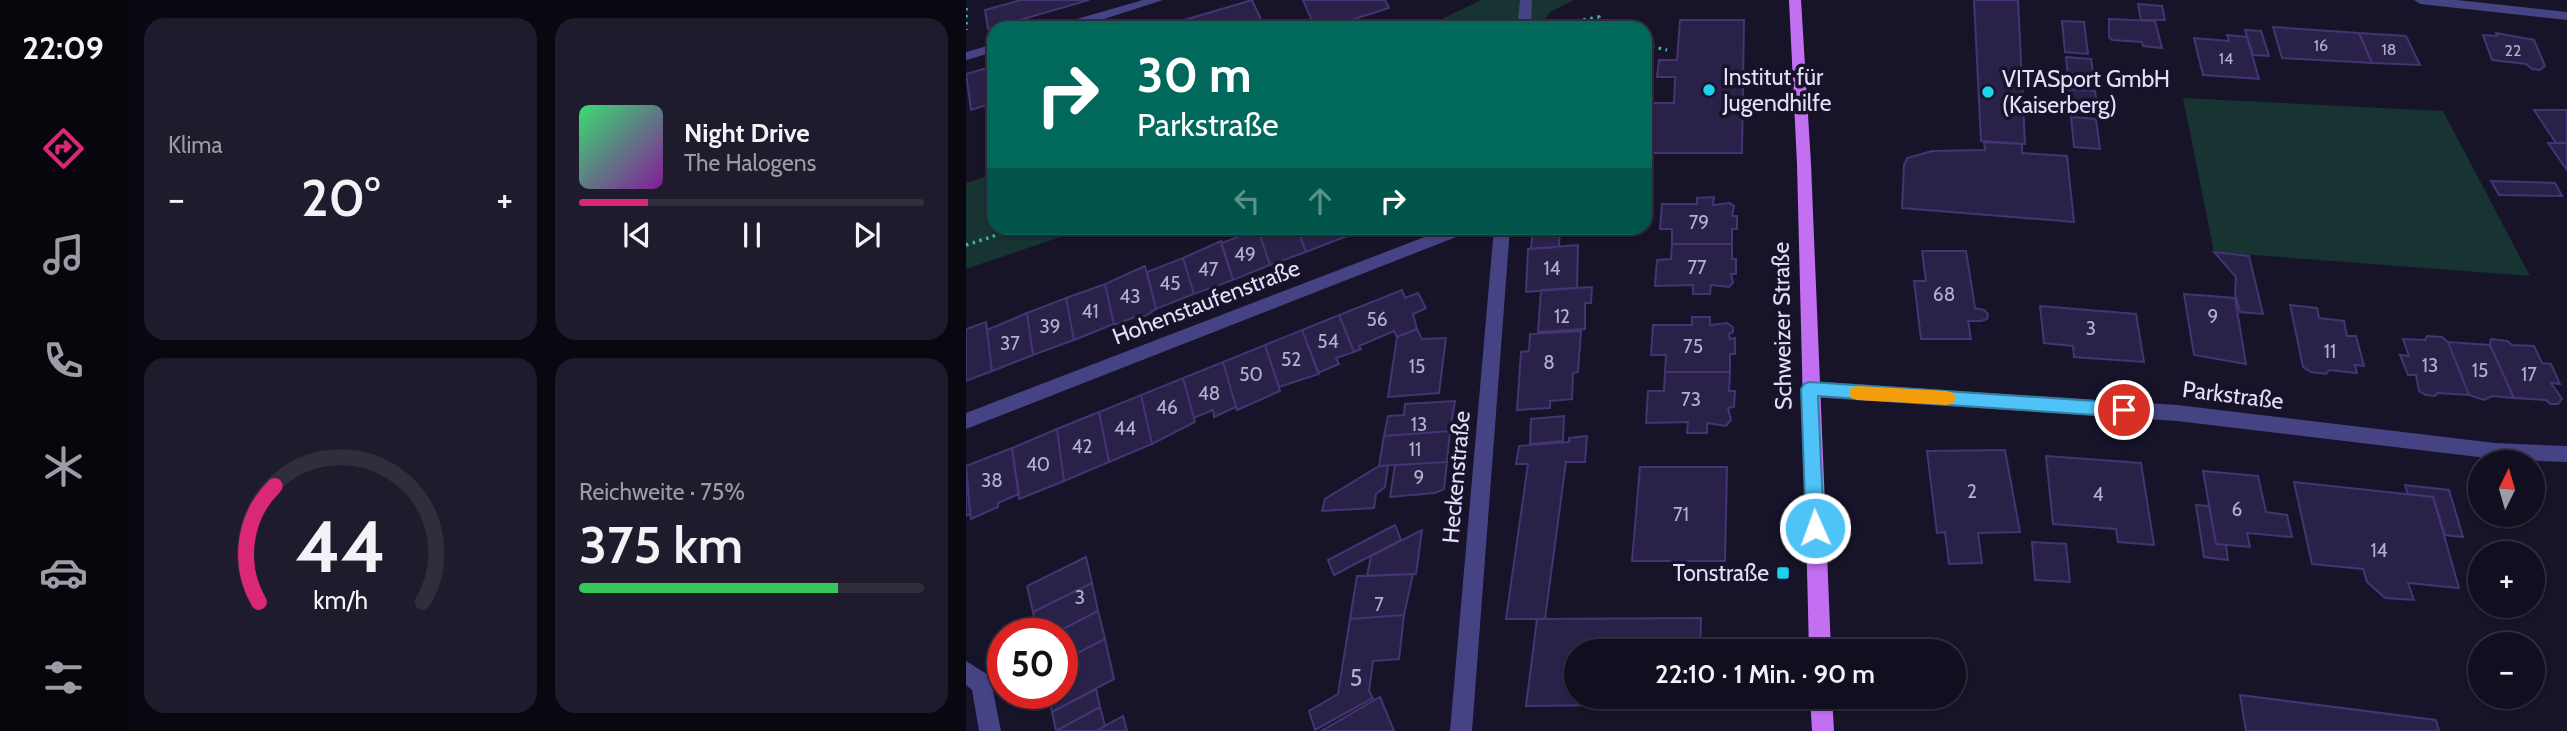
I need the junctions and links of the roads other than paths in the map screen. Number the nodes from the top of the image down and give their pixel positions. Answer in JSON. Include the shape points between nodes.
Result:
{"nodes":[{"id":1,"x":1157,"y":0,"type":"edge"},
{"id":2,"x":1526,"y":0,"type":"edge"},
{"id":3,"x":1795,"y":0,"type":"edge"},
{"id":4,"x":2420,"y":0,"type":"edge"},
{"id":5,"x":1141,"y":2,"type":"edge"},
{"id":6,"x":2567,"y":16,"type":"edge"},
{"id":7,"x":1083,"y":21,"type":"edge"},
{"id":8,"x":1524,"y":21,"type":"edge"},
{"id":9,"x":987,"y":50,"type":"edge"},
{"id":10,"x":966,"y":56,"type":"edge"},
{"id":11,"x":1445,"y":235,"type":"edge"},
{"id":12,"x":1501,"y":235,"type":"edge"},
{"id":13,"x":1809,"y":389,"type":"junction"},
{"id":14,"x":966,"y":421,"type":"edge"},
{"id":15,"x":2567,"y":454,"type":"edge"},
{"id":16,"x":1819,"y":639,"type":"edge"},
{"id":17,"x":966,"y":671,"type":"edge"},
{"id":18,"x":1822,"y":709,"type":"edge"},
{"id":19,"x":990,"y":731,"type":"edge"},
{"id":20,"x":1461,"y":731,"type":"edge"},
{"id":21,"x":1823,"y":731,"type":"edge"}],
"edges":[{"from":1,"to":5,"type":"street"},
{"from":2,"to":8,"type":"street"},
{"from":3,"to":13,"type":"main road","name":"Schweizer Straße"},
{"from":4,"to":6,"type":"street"},
{"from":5,"to":7,"type":"street"},
{"from":9,"to":10,"type":"street"},
{"from":11,"to":14,"type":"street","name":"Hohenstaufenstraße"},
{"from":12,"to":20,"type":"street","name":"Heckenstraße"},
{"from":13,"to":15,"type":"street","name":"Parkstraße","via":[[2177,413],[2495,451]]},
{"from":13,"to":16,"type":"main road","name":"Schweizer Straße"},
{"from":17,"to":19,"type":"street","via":[[982,684]]},
{"from":18,"to":21,"type":"main road"}]}
